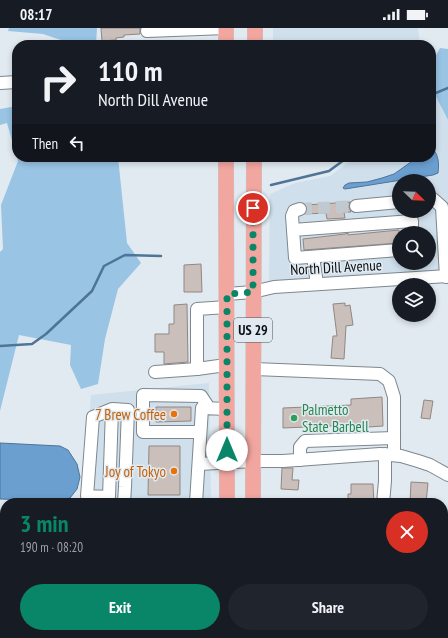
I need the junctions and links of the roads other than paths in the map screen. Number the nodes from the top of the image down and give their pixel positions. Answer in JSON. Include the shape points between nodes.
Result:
{"nodes":[{"id":1,"x":226,"y":28,"type":"edge"},
{"id":2,"x":255,"y":28,"type":"edge"},
{"id":3,"x":147,"y":31,"type":"dead end"},
{"id":4,"x":226,"y":40,"type":"edge"},
{"id":5,"x":255,"y":40,"type":"edge"},
{"id":6,"x":12,"y":82,"type":"edge"},
{"id":7,"x":0,"y":83,"type":"edge"},
{"id":8,"x":226,"y":162,"type":"edge"},
{"id":9,"x":254,"y":162,"type":"edge"},
{"id":10,"x":436,"y":202,"type":"edge"},
{"id":11,"x":392,"y":203,"type":"edge"},
{"id":12,"x":356,"y":206,"type":"tunnel mouth"},
{"id":13,"x":300,"y":209,"type":"dead end"},
{"id":14,"x":412,"y":226,"type":"edge"},
{"id":15,"x":293,"y":230,"type":"junction"},
{"id":16,"x":392,"y":251,"type":"edge"},
{"id":17,"x":313,"y":257,"type":"junction"},
{"id":18,"x":447,"y":276,"type":"edge"},
{"id":19,"x":317,"y":284,"type":"junction"},
{"id":20,"x":253,"y":292,"type":"junction"},
{"id":21,"x":227,"y":300,"type":"junction"},
{"id":22,"x":226,"y":365,"type":"junction"},
{"id":23,"x":197,"y":369,"type":"junction"},
{"id":24,"x":254,"y":369,"type":"junction"},
{"id":25,"x":155,"y":372,"type":"dead end"},
{"id":26,"x":209,"y":408,"type":"junction"},
{"id":27,"x":112,"y":409,"type":"junction"},
{"id":28,"x":227,"y":409,"type":"junction"},
{"id":29,"x":200,"y":432,"type":"junction"},
{"id":30,"x":394,"y":438,"type":"junction"},
{"id":31,"x":389,"y":455,"type":"junction"},
{"id":32,"x":300,"y":460,"type":"junction"},
{"id":33,"x":254,"y":461,"type":"junction"},
{"id":34,"x":227,"y":463,"type":"junction"},
{"id":35,"x":199,"y":464,"type":"junction"},
{"id":36,"x":448,"y":475,"type":"edge"},
{"id":37,"x":109,"y":480,"type":"junction"},
{"id":38,"x":126,"y":480,"type":"junction"},
{"id":39,"x":124,"y":498,"type":"edge"},
{"id":40,"x":196,"y":498,"type":"edge"},
{"id":41,"x":227,"y":498,"type":"edge"},
{"id":42,"x":253,"y":498,"type":"edge"},
{"id":43,"x":383,"y":498,"type":"edge"}],
"edges":[{"from":1,"to":3,"type":"street"},
{"from":1,"to":4,"type":"main road"},
{"from":2,"to":5,"type":"main road"},
{"from":6,"to":7,"type":"street"},
{"from":8,"to":21,"type":"main road","number":"US 29"},
{"from":9,"to":20,"type":"main road","number":"US 29"},
{"from":10,"to":18,"type":"street","via":[[442,207]]},
{"from":11,"to":12,"type":"street"},
{"from":13,"to":15,"type":"street","via":[[294,211],[292,216]]},
{"from":14,"to":15,"type":"street","via":[[412,221]]},
{"from":15,"to":17,"type":"street","via":[[295,258]]},
{"from":16,"to":17,"type":"street"},
{"from":17,"to":19,"type":"street"},
{"from":18,"to":19,"type":"street","name":"North Dill Avenue"},
{"from":19,"to":20,"type":"street","name":"North Dill Avenue","via":[[274,287]]},
{"from":20,"to":21,"type":"street","name":"North Dill Avenue"},
{"from":20,"to":24,"type":"main road","number":"US 29"},
{"from":21,"to":22,"type":"main road","number":"US 29"},
{"from":21,"to":23,"type":"street","name":"North Dill Avenue","via":[[197,308]]},
{"from":22,"to":23,"type":"street"},
{"from":22,"to":28,"type":"main road","number":"US 29"},
{"from":23,"to":25,"type":"street"},
{"from":24,"to":30,"type":"street","via":[[380,374],[389,380],[394,397]]},
{"from":24,"to":33,"type":"main road","number":"US 29"},
{"from":26,"to":28,"type":"street"},
{"from":26,"to":29,"type":"street","via":[[202,408]]},
{"from":26,"to":29,"type":"street","via":[[201,396],[143,395],[143,432]]},
{"from":27,"to":37,"type":"street"},
{"from":27,"to":37,"type":"street","via":[[93,417],[87,496],[109,497]]},
{"from":27,"to":38,"type":"street","via":[[128,410]]},
{"from":28,"to":34,"type":"main road","number":"US 29"},
{"from":29,"to":35,"type":"street"},
{"from":30,"to":31,"type":"street"},
{"from":30,"to":32,"type":"street","via":[[305,441],[300,447]]},
{"from":31,"to":32,"type":"street"},
{"from":31,"to":36,"type":"street","via":[[430,465]]},
{"from":31,"to":43,"type":"street"},
{"from":32,"to":33,"type":"street"},
{"from":33,"to":34,"type":"street"},
{"from":33,"to":42,"type":"main road","number":"US 29"},
{"from":34,"to":35,"type":"street"},
{"from":34,"to":41,"type":"main road","number":"US 29"},
{"from":35,"to":40,"type":"street"},
{"from":37,"to":38,"type":"street"},
{"from":38,"to":39,"type":"street"}]}
